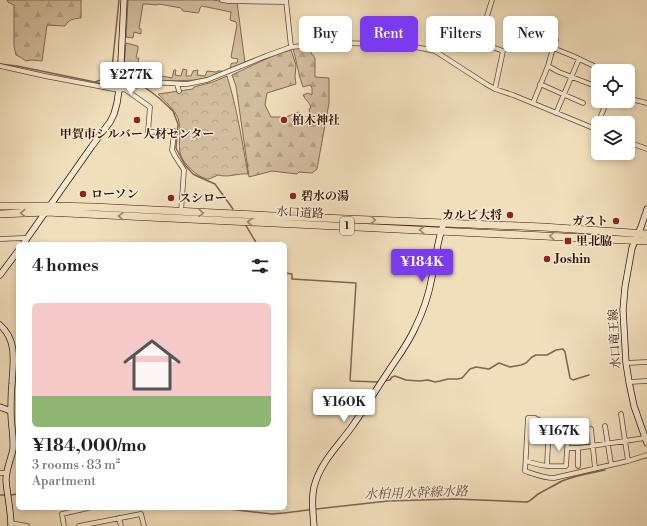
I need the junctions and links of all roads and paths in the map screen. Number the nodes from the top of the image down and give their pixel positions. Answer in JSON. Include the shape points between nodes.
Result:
{"nodes":[{"id":1,"x":124,"y":0,"type":"edge"},
{"id":2,"x":222,"y":0,"type":"edge"},
{"id":3,"x":492,"y":0,"type":"edge"},
{"id":4,"x":286,"y":1,"type":"edge"},
{"id":5,"x":291,"y":47,"type":"junction"},
{"id":6,"x":558,"y":50,"type":"edge"},
{"id":7,"x":552,"y":52,"type":"edge"},
{"id":8,"x":579,"y":59,"type":"junction"},
{"id":9,"x":591,"y":65,"type":"edge"},
{"id":10,"x":0,"y":66,"type":"edge"},
{"id":11,"x":548,"y":66,"type":"junction"},
{"id":12,"x":572,"y":76,"type":"junction"},
{"id":13,"x":177,"y":84,"type":"junction"},
{"id":14,"x":540,"y":84,"type":"junction"},
{"id":15,"x":590,"y":84,"type":"dead end"},
{"id":16,"x":495,"y":89,"type":"junction"},
{"id":17,"x":119,"y":90,"type":"junction"},
{"id":18,"x":126,"y":90,"type":"junction"},
{"id":19,"x":179,"y":91,"type":"dead end"},
{"id":20,"x":564,"y":95,"type":"junction"},
{"id":21,"x":635,"y":100,"type":"edge"},
{"id":22,"x":533,"y":103,"type":"junction"},
{"id":23,"x":583,"y":103,"type":"dead end"},
{"id":24,"x":647,"y":103,"type":"edge"},
{"id":25,"x":556,"y":113,"type":"junction"},
{"id":26,"x":591,"y":127,"type":"edge"},
{"id":27,"x":635,"y":145,"type":"edge"},
{"id":28,"x":647,"y":149,"type":"edge"},
{"id":29,"x":0,"y":206,"type":"edge"},
{"id":30,"x":50,"y":206,"type":"junction"},
{"id":31,"x":647,"y":209,"type":"edge"},
{"id":32,"x":46,"y":212,"type":"junction"},
{"id":33,"x":181,"y":212,"type":"junction"},
{"id":34,"x":0,"y":214,"type":"edge"},
{"id":35,"x":444,"y":223,"type":"junction"},
{"id":36,"x":441,"y":231,"type":"junction"},
{"id":37,"x":638,"y":233,"type":"junction"},
{"id":38,"x":647,"y":234,"type":"edge"},
{"id":39,"x":0,"y":238,"type":"edge"},
{"id":40,"x":635,"y":241,"type":"junction"},
{"id":41,"x":647,"y":241,"type":"edge"},
{"id":42,"x":25,"y":242,"type":"edge"},
{"id":43,"x":16,"y":254,"type":"edge"},
{"id":44,"x":0,"y":275,"type":"edge"},
{"id":45,"x":0,"y":325,"type":"edge"},
{"id":46,"x":647,"y":362,"type":"edge"},
{"id":47,"x":626,"y":363,"type":"junction"},
{"id":48,"x":647,"y":381,"type":"edge"},
{"id":49,"x":629,"y":382,"type":"junction"},
{"id":50,"x":0,"y":407,"type":"edge"},
{"id":51,"x":11,"y":412,"type":"junction"},
{"id":52,"x":621,"y":414,"type":"dead end"},
{"id":53,"x":605,"y":426,"type":"dead end"},
{"id":54,"x":591,"y":429,"type":"dead end"},
{"id":55,"x":549,"y":431,"type":"junction"},
{"id":56,"x":646,"y":440,"type":"edge"},
{"id":57,"x":625,"y":441,"type":"junction"},
{"id":58,"x":608,"y":444,"type":"junction"},
{"id":59,"x":593,"y":446,"type":"junction"},
{"id":60,"x":567,"y":448,"type":"junction"},
{"id":61,"x":578,"y":448,"type":"junction"},
{"id":62,"x":647,"y":455,"type":"edge"},
{"id":63,"x":526,"y":461,"type":"junction"},
{"id":64,"x":628,"y":461,"type":"junction"},
{"id":65,"x":611,"y":464,"type":"junction"},
{"id":66,"x":547,"y":466,"type":"junction"},
{"id":67,"x":578,"y":466,"type":"dead end"},
{"id":68,"x":595,"y":468,"type":"junction"},
{"id":69,"x":0,"y":473,"type":"edge"},
{"id":70,"x":7,"y":473,"type":"junction"},
{"id":71,"x":79,"y":510,"type":"edge"},
{"id":72,"x":119,"y":518,"type":"junction"},
{"id":73,"x":98,"y":524,"type":"edge"},
{"id":74,"x":10,"y":525,"type":"edge"},
{"id":75,"x":27,"y":526,"type":"edge"},
{"id":76,"x":64,"y":526,"type":"edge"},
{"id":77,"x":79,"y":526,"type":"edge"},
{"id":78,"x":121,"y":526,"type":"edge"},
{"id":79,"x":144,"y":526,"type":"edge"},
{"id":80,"x":314,"y":526,"type":"edge"}],
"edges":[{"from":1,"to":17,"type":"street"},
{"from":2,"to":4,"type":"street"},
{"from":3,"to":16,"type":"street","via":[[479,42],[503,51]]},
{"from":4,"to":5,"type":"street"},
{"from":5,"to":13,"type":"street","via":[[207,80]]},
{"from":5,"to":16,"type":"street","via":[[336,43],[411,46],[435,51]]},
{"from":6,"to":8,"type":"street"},
{"from":7,"to":11,"type":"street"},
{"from":8,"to":9,"type":"street"},
{"from":8,"to":12,"type":"street"},
{"from":10,"to":17,"type":"street"},
{"from":11,"to":12,"type":"street"},
{"from":11,"to":14,"type":"street"},
{"from":12,"to":15,"type":"street"},
{"from":12,"to":20,"type":"street"},
{"from":13,"to":18,"type":"street","via":[[149,82]]},
{"from":13,"to":19,"type":"street"},
{"from":14,"to":20,"type":"street"},
{"from":14,"to":22,"type":"street"},
{"from":16,"to":22,"type":"street"},
{"from":17,"to":18,"type":"street"},
{"from":17,"to":30,"type":"street","via":[[116,109],[110,122]]},
{"from":18,"to":33,"type":"street","via":[[150,107],[148,132],[174,131],[172,150],[184,170]]},
{"from":20,"to":23,"type":"street"},
{"from":20,"to":25,"type":"street"},
{"from":21,"to":24,"type":"street"},
{"from":22,"to":25,"type":"street"},
{"from":25,"to":26,"type":"street"},
{"from":27,"to":28,"type":"street"},
{"from":29,"to":30,"type":"highway","name":"水口道路","number":"1"},
{"from":30,"to":32,"type":"street"},
{"from":30,"to":33,"type":"highway","name":"水口道路","number":"1"},
{"from":31,"to":37,"type":"street","name":"水口竜王線"},
{"from":32,"to":34,"type":"highway","name":"水口道路","number":"1","one_way":true},
{"from":36,"to":32,"type":"highway","name":"水口道路","number":"1","one_way":true},
{"from":32,"to":42,"type":"street"},
{"from":33,"to":35,"type":"highway","name":"水口道路","number":"1","one_way":true},
{"from":35,"to":36,"type":"street"},
{"from":35,"to":37,"type":"highway","name":"水口道路","number":"1"},
{"from":40,"to":36,"type":"highway","name":"水口道路","number":"1","one_way":true},
{"from":36,"to":80,"type":"street","via":[[432,277],[416,327],[351,428],[319,472],[312,502]]},
{"from":37,"to":38,"type":"highway","name":"水口道路","number":"1"},
{"from":37,"to":40,"type":"street","name":"水口竜王線"},
{"from":39,"to":42,"type":"street","via":[[24,238]]},
{"from":40,"to":41,"type":"highway","name":"水口道路","number":"1"},
{"from":40,"to":47,"type":"street","name":"水口竜王線","via":[[623,310]]},
{"from":43,"to":44,"type":"street"},
{"from":45,"to":51,"type":"street","via":[[8,334],[14,353]]},
{"from":46,"to":47,"type":"street"},
{"from":47,"to":49,"type":"street","name":"水口竜王線"},
{"from":48,"to":49,"type":"street"},
{"from":49,"to":56,"type":"street","name":"水口竜王線"},
{"from":50,"to":51,"type":"street"},
{"from":51,"to":70,"type":"street","via":[[13,447]]},
{"from":52,"to":57,"type":"street"},
{"from":53,"to":58,"type":"street"},
{"from":54,"to":59,"type":"street"},
{"from":55,"to":60,"type":"street","via":[[568,436]]},
{"from":55,"to":63,"type":"street","via":[[549,422],[528,418]]},
{"from":55,"to":66,"type":"street"},
{"from":56,"to":57,"type":"street"},
{"from":57,"to":58,"type":"street"},
{"from":57,"to":64,"type":"street"},
{"from":58,"to":59,"type":"street"},
{"from":58,"to":65,"type":"street"},
{"from":59,"to":61,"type":"street"},
{"from":59,"to":68,"type":"street"},
{"from":60,"to":61,"type":"street"},
{"from":60,"to":66,"type":"street","via":[[566,466]]},
{"from":61,"to":67,"type":"street"},
{"from":62,"to":64,"type":"street"},
{"from":63,"to":66,"type":"street"},
{"from":63,"to":68,"type":"street","via":[[525,471],[551,478]]},
{"from":64,"to":65,"type":"street"},
{"from":65,"to":68,"type":"street"},
{"from":69,"to":70,"type":"street"},
{"from":70,"to":74,"type":"street"},
{"from":71,"to":76,"type":"street","via":[[62,514]]},
{"from":72,"to":73,"type":"street"},
{"from":72,"to":78,"type":"street"},
{"from":72,"to":79,"type":"street","via":[[141,514]]},
{"from":73,"to":77,"type":"street"},
{"from":74,"to":75,"type":"street"}]}
